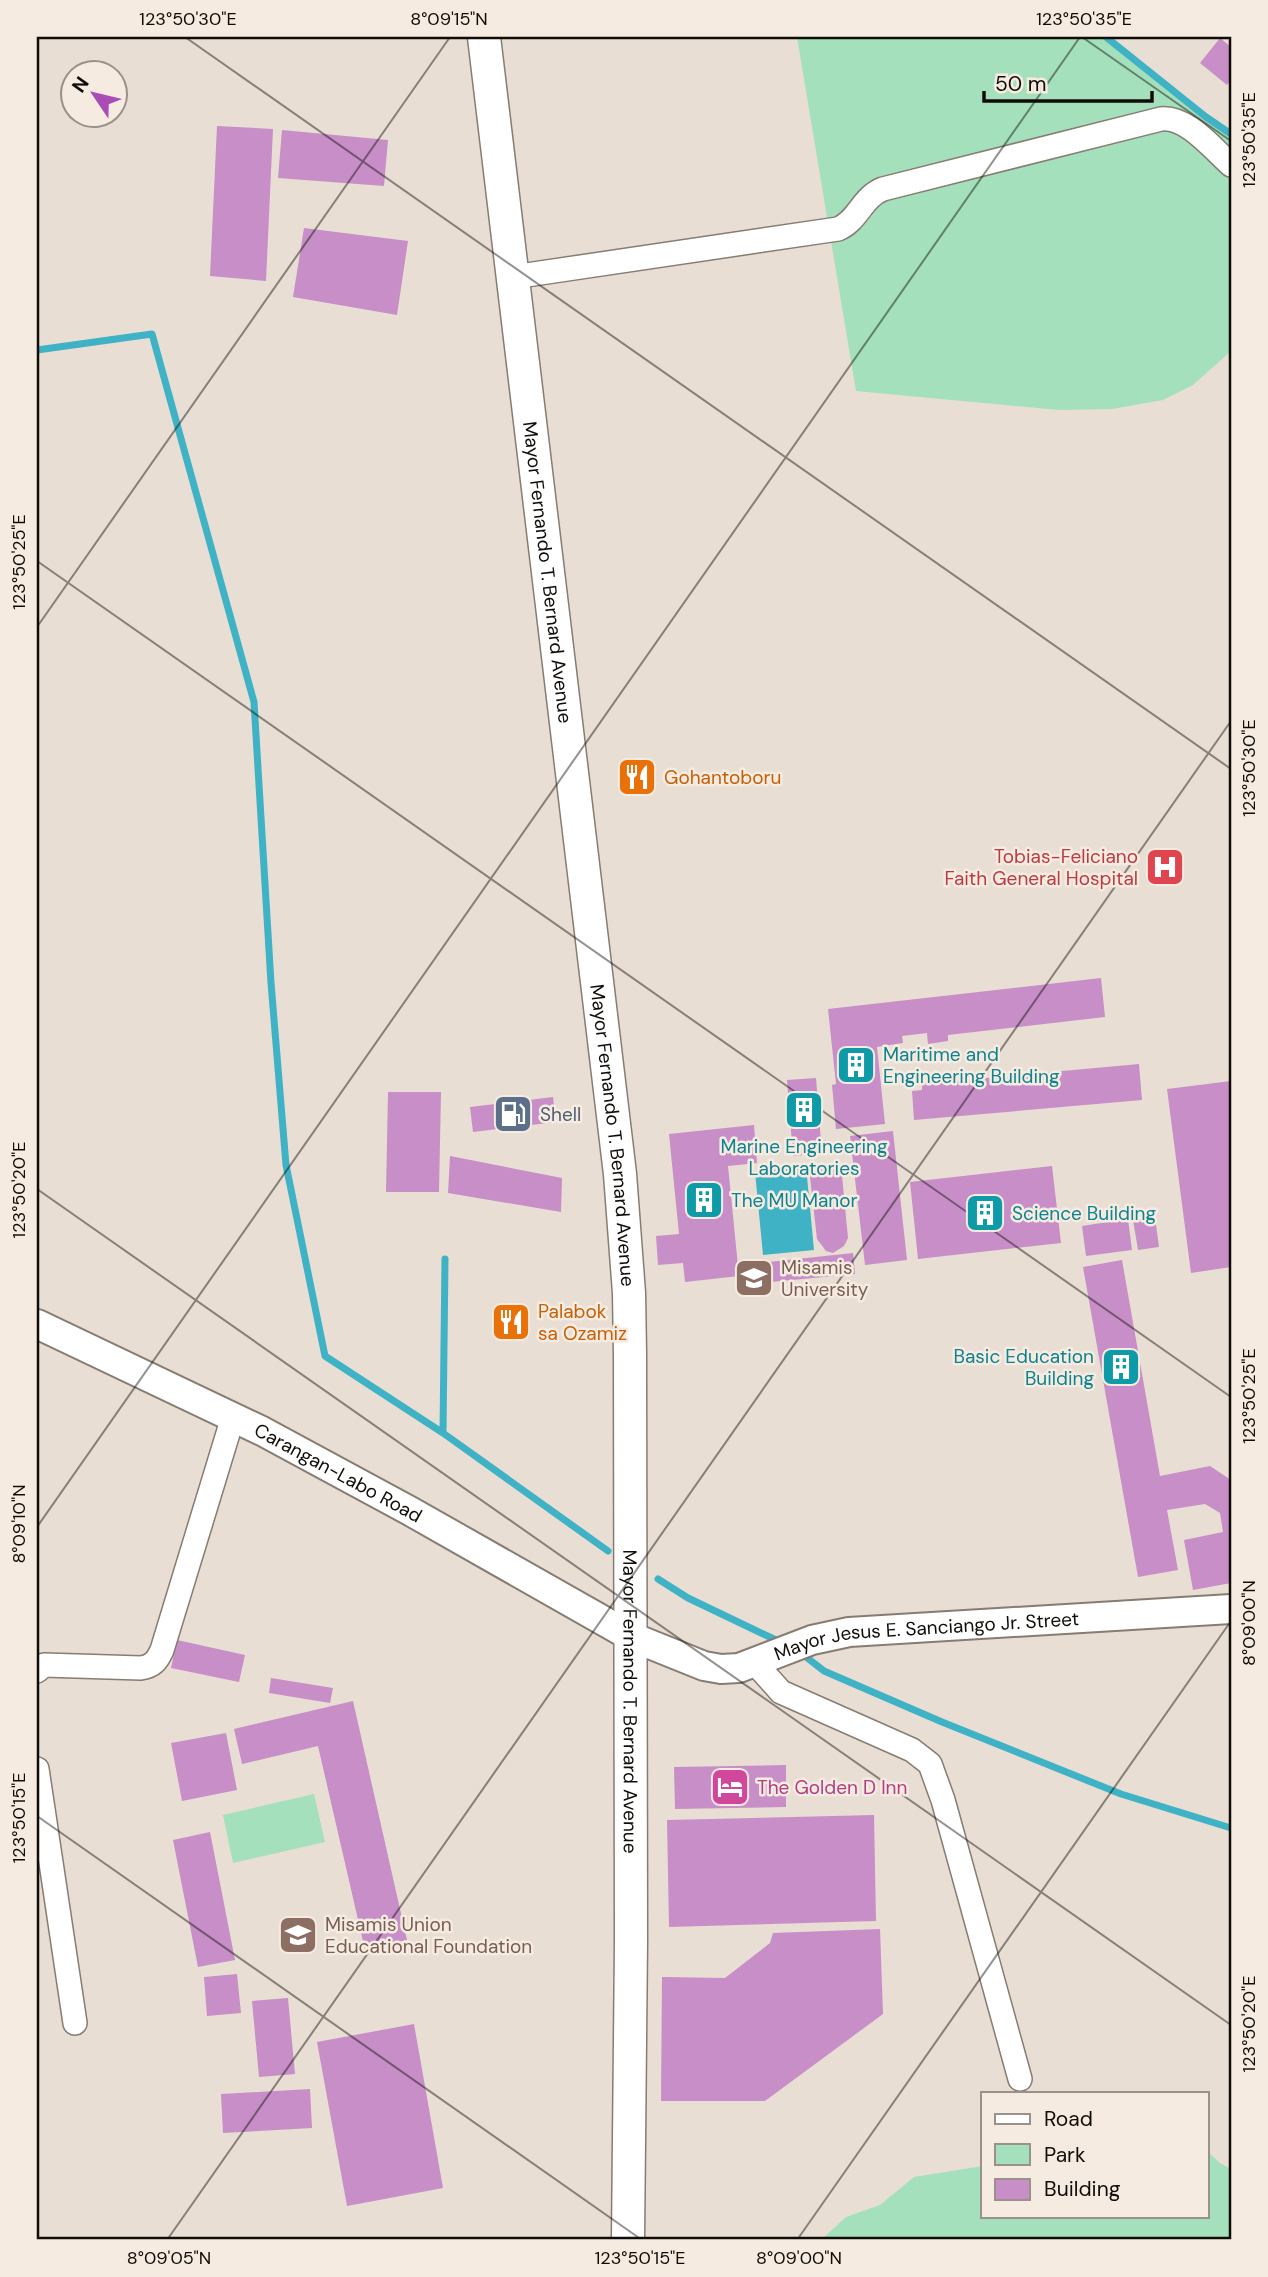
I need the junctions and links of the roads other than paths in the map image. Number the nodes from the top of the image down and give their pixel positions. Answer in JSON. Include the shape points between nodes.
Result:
{"nodes":[{"id":1,"x":484,"y":37,"type":"edge"},
{"id":2,"x":1231,"y":165,"type":"edge"},
{"id":3,"x":513,"y":277,"type":"junction"},
{"id":4,"x":37,"y":1324,"type":"edge"},
{"id":5,"x":233,"y":1417,"type":"junction"},
{"id":6,"x":1231,"y":1609,"type":"edge"},
{"id":7,"x":632,"y":1637,"type":"junction"},
{"id":8,"x":755,"y":1663,"type":"junction"},
{"id":9,"x":37,"y":1671,"type":"edge"},
{"id":10,"x":37,"y":1769,"type":"edge"},
{"id":11,"x":75,"y":2023,"type":"dead end"},
{"id":12,"x":1020,"y":2079,"type":"dead end"},
{"id":13,"x":628,"y":2240,"type":"edge"}],
"edges":[{"from":1,"to":3,"type":"main road","name":"Mayor Fernando T. Bernard Avenue"},
{"from":2,"to":3,"type":"street","via":[[1186,126],[1161,119],[883,189],[838,229]]},
{"from":3,"to":7,"type":"main road","name":"Mayor Fernando T. Bernard Avenue","via":[[620,1174],[629,1293]]},
{"from":4,"to":5,"type":"street","name":"Carangan-Labo Road"},
{"from":5,"to":7,"type":"street","name":"Carangan-Labo Road"},
{"from":5,"to":9,"type":"street","via":[[157,1661],[141,1668],[44,1665]]},
{"from":6,"to":8,"type":"street","name":"Mayor Jesus E. Sanciango Jr. Street","via":[[849,1632],[812,1640]]},
{"from":7,"to":8,"type":"street","name":"Mayor Jesus E. Sanciango Jr. Street","via":[[704,1666],[739,1668]]},
{"from":7,"to":13,"type":"main road","name":"Mayor Fernando T. Bernard Avenue"},
{"from":8,"to":12,"type":"street","via":[[781,1692],[912,1750],[930,1765]]},
{"from":10,"to":11,"type":"street"}]}
